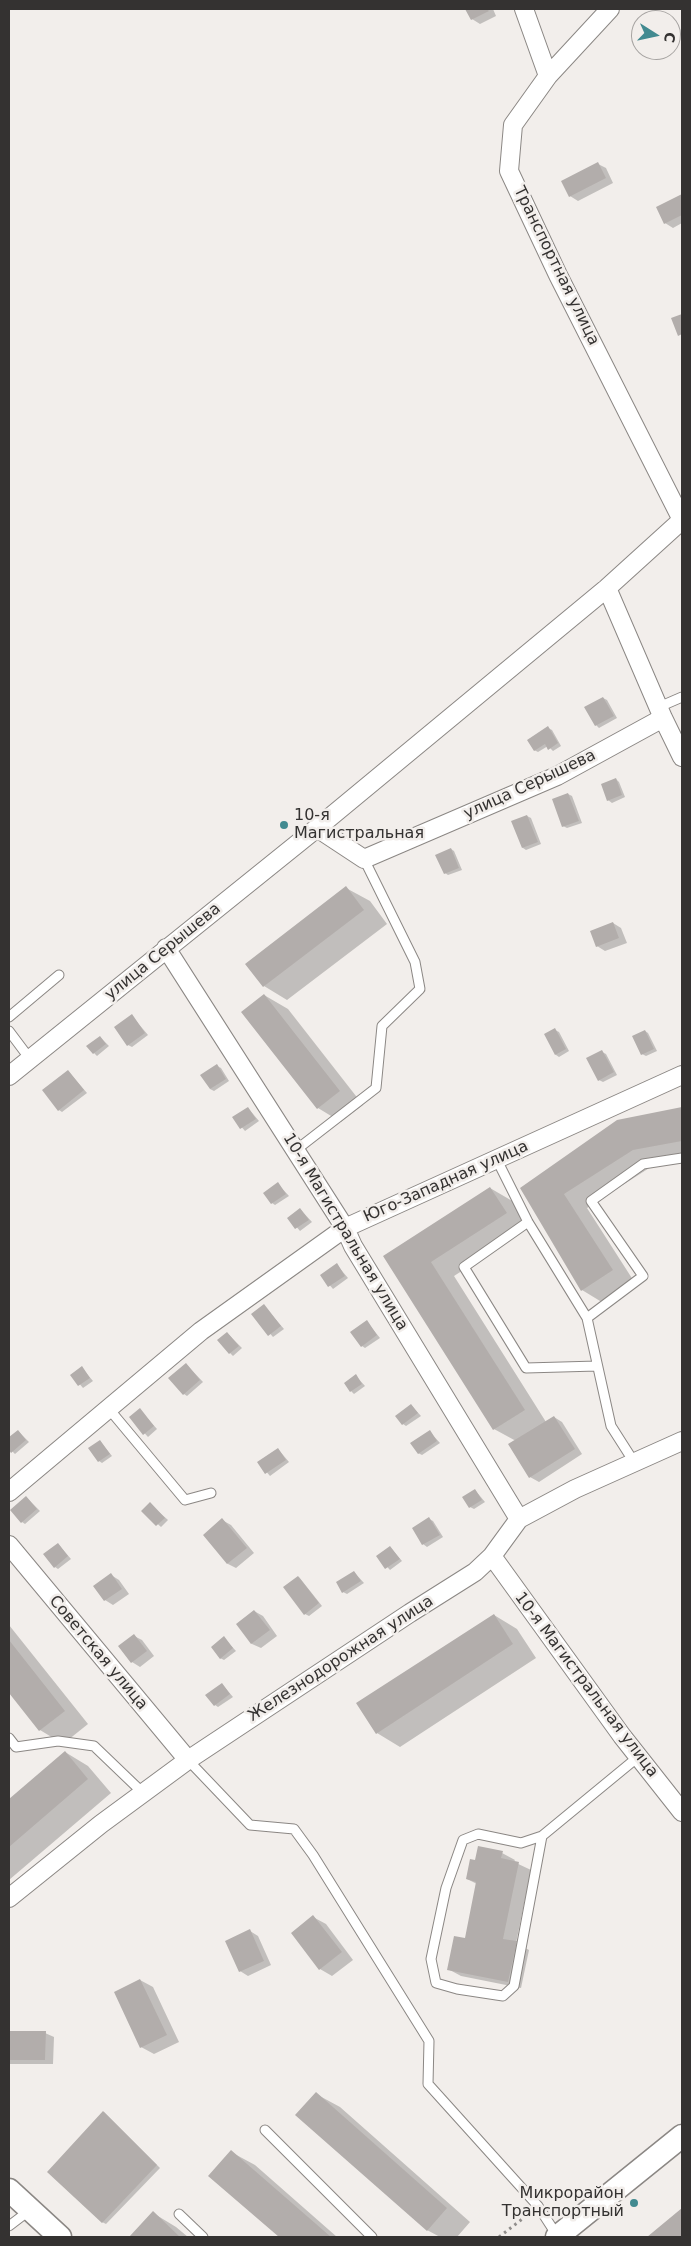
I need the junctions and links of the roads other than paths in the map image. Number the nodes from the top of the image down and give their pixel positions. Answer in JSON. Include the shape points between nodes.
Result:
{"nodes":[{"id":1,"x":524,"y":9,"type":"edge"},
{"id":2,"x":610,"y":9,"type":"edge"},
{"id":3,"x":548,"y":76,"type":"junction"},
{"id":4,"x":682,"y":520,"type":"edge"},
{"id":5,"x":607,"y":588,"type":"junction"},
{"id":6,"x":682,"y":697,"type":"edge"},
{"id":7,"x":661,"y":713,"type":"junction"},
{"id":8,"x":682,"y":757,"type":"edge"},
{"id":9,"x":317,"y":828,"type":"junction"},
{"id":10,"x":364,"y":859,"type":"junction"},
{"id":11,"x":166,"y":948,"type":"junction"},
{"id":12,"x":59,"y":975,"type":"dead end"},
{"id":13,"x":9,"y":1017,"type":"edge"},
{"id":14,"x":9,"y":1031,"type":"edge"},
{"id":15,"x":30,"y":1059,"type":"junction"},
{"id":16,"x":682,"y":1075,"type":"edge"},
{"id":17,"x":9,"y":1076,"type":"edge"},
{"id":18,"x":296,"y":1150,"type":"junction"},
{"id":19,"x":682,"y":1158,"type":"edge"},
{"id":20,"x":497,"y":1160,"type":"junction"},
{"id":21,"x":528,"y":1222,"type":"junction"},
{"id":22,"x":345,"y":1228,"type":"junction"},
{"id":23,"x":587,"y":1318,"type":"junction"},
{"id":24,"x":597,"y":1366,"type":"junction"},
{"id":25,"x":108,"y":1409,"type":"junction"},
{"id":26,"x":682,"y":1441,"type":"edge"},
{"id":27,"x":634,"y":1462,"type":"junction"},
{"id":28,"x":9,"y":1492,"type":"edge"},
{"id":29,"x":211,"y":1493,"type":"dead end"},
{"id":30,"x":519,"y":1519,"type":"junction"},
{"id":31,"x":9,"y":1545,"type":"edge"},
{"id":32,"x":492,"y":1556,"type":"junction"},
{"id":33,"x":9,"y":1738,"type":"edge"},
{"id":34,"x":12,"y":1748,"type":"edge"},
{"id":35,"x":638,"y":1756,"type":"junction"},
{"id":36,"x":188,"y":1760,"type":"junction"},
{"id":37,"x":143,"y":1793,"type":"junction"},
{"id":38,"x":682,"y":1812,"type":"edge"},
{"id":39,"x":542,"y":1836,"type":"junction"},
{"id":40,"x":9,"y":1898,"type":"edge"},
{"id":41,"x":265,"y":2130,"type":"dead end"},
{"id":42,"x":682,"y":2136,"type":"edge"},
{"id":43,"x":9,"y":2190,"type":"edge"},
{"id":44,"x":30,"y":2210,"type":"junction"},
{"id":45,"x":179,"y":2214,"type":"dead end"},
{"id":46,"x":9,"y":2226,"type":"edge"},
{"id":47,"x":60,"y":2237,"type":"edge"},
{"id":48,"x":203,"y":2237,"type":"edge"},
{"id":49,"x":372,"y":2237,"type":"edge"},
{"id":50,"x":558,"y":2237,"type":"edge"}],
"edges":[{"from":1,"to":3,"type":"street"},
{"from":2,"to":3,"type":"street","name":"Транспортная улица"},
{"from":3,"to":4,"type":"street","name":"Транспортная улица","via":[[513,125],[509,170]]},
{"from":4,"to":5,"type":"street","name":"Транспортная улица"},
{"from":5,"to":7,"type":"street"},
{"from":5,"to":9,"type":"street","name":"улица Серышева"},
{"from":6,"to":7,"type":"lane"},
{"from":7,"to":8,"type":"street"},
{"from":7,"to":10,"type":"street","name":"улица Серышева","via":[[556,776]]},
{"from":9,"to":10,"type":"street"},
{"from":9,"to":11,"type":"street","name":"улица Серышева"},
{"from":10,"to":18,"type":"lane","via":[[415,962],[420,989],[382,1026],[376,1088]]},
{"from":11,"to":15,"type":"street","name":"улица Серышева"},
{"from":11,"to":18,"type":"street","name":"10-я Магистральная улица"},
{"from":12,"to":13,"type":"lane"},
{"from":14,"to":15,"type":"lane"},
{"from":15,"to":17,"type":"street","name":"улица Серышева"},
{"from":16,"to":20,"type":"street","name":"Юго-Западная улица"},
{"from":18,"to":22,"type":"street","name":"10-я Магистральная улица"},
{"from":19,"to":23,"type":"lane","via":[[643,1164],[591,1201],[643,1276]]},
{"from":20,"to":21,"type":"lane"},
{"from":20,"to":22,"type":"street","name":"Юго-Западная улица"},
{"from":21,"to":23,"type":"lane"},
{"from":21,"to":24,"type":"lane","via":[[464,1267],[526,1368]]},
{"from":22,"to":25,"type":"street","name":"Юго-Западная улица","via":[[201,1331]]},
{"from":22,"to":30,"type":"street","name":"10-я Магистральная улица"},
{"from":23,"to":24,"type":"lane"},
{"from":24,"to":27,"type":"lane","via":[[611,1426]]},
{"from":25,"to":28,"type":"street","name":"Юго-Западная улица"},
{"from":25,"to":29,"type":"lane","via":[[185,1500]]},
{"from":26,"to":27,"type":"street","name":"Железнодорожная улица"},
{"from":27,"to":30,"type":"street","name":"Железнодорожная улица"},
{"from":30,"to":32,"type":"street","name":"Железнодорожная улица"},
{"from":31,"to":36,"type":"street","name":"Советская улица"},
{"from":32,"to":35,"type":"street","name":"10-я Магистральная улица"},
{"from":32,"to":36,"type":"street","name":"Железнодорожная улица","via":[[475,1572]]},
{"from":33,"to":34,"type":"lane"},
{"from":34,"to":37,"type":"lane","via":[[58,1741],[94,1746]]},
{"from":35,"to":38,"type":"street","name":"10-я Магистральная улица"},
{"from":35,"to":39,"type":"lane"},
{"from":36,"to":37,"type":"street","name":"Железнодорожная улица"},
{"from":36,"to":50,"type":"lane","via":[[250,1825],[294,1829],[429,2041],[428,2084],[538,2206]]},
{"from":37,"to":40,"type":"street","name":"Железнодорожная улица"},
{"from":39,"to":39,"type":"lane","via":[[521,1843],[478,1834],[462,1840],[446,1888],[431,1959],[436,1983],[503,1996],[514,1986]]},
{"from":41,"to":49,"type":"lane"},
{"from":42,"to":50,"type":"street"},
{"from":43,"to":44,"type":"street"},
{"from":44,"to":46,"type":"lane"},
{"from":44,"to":47,"type":"street"},
{"from":45,"to":48,"type":"lane"}]}
